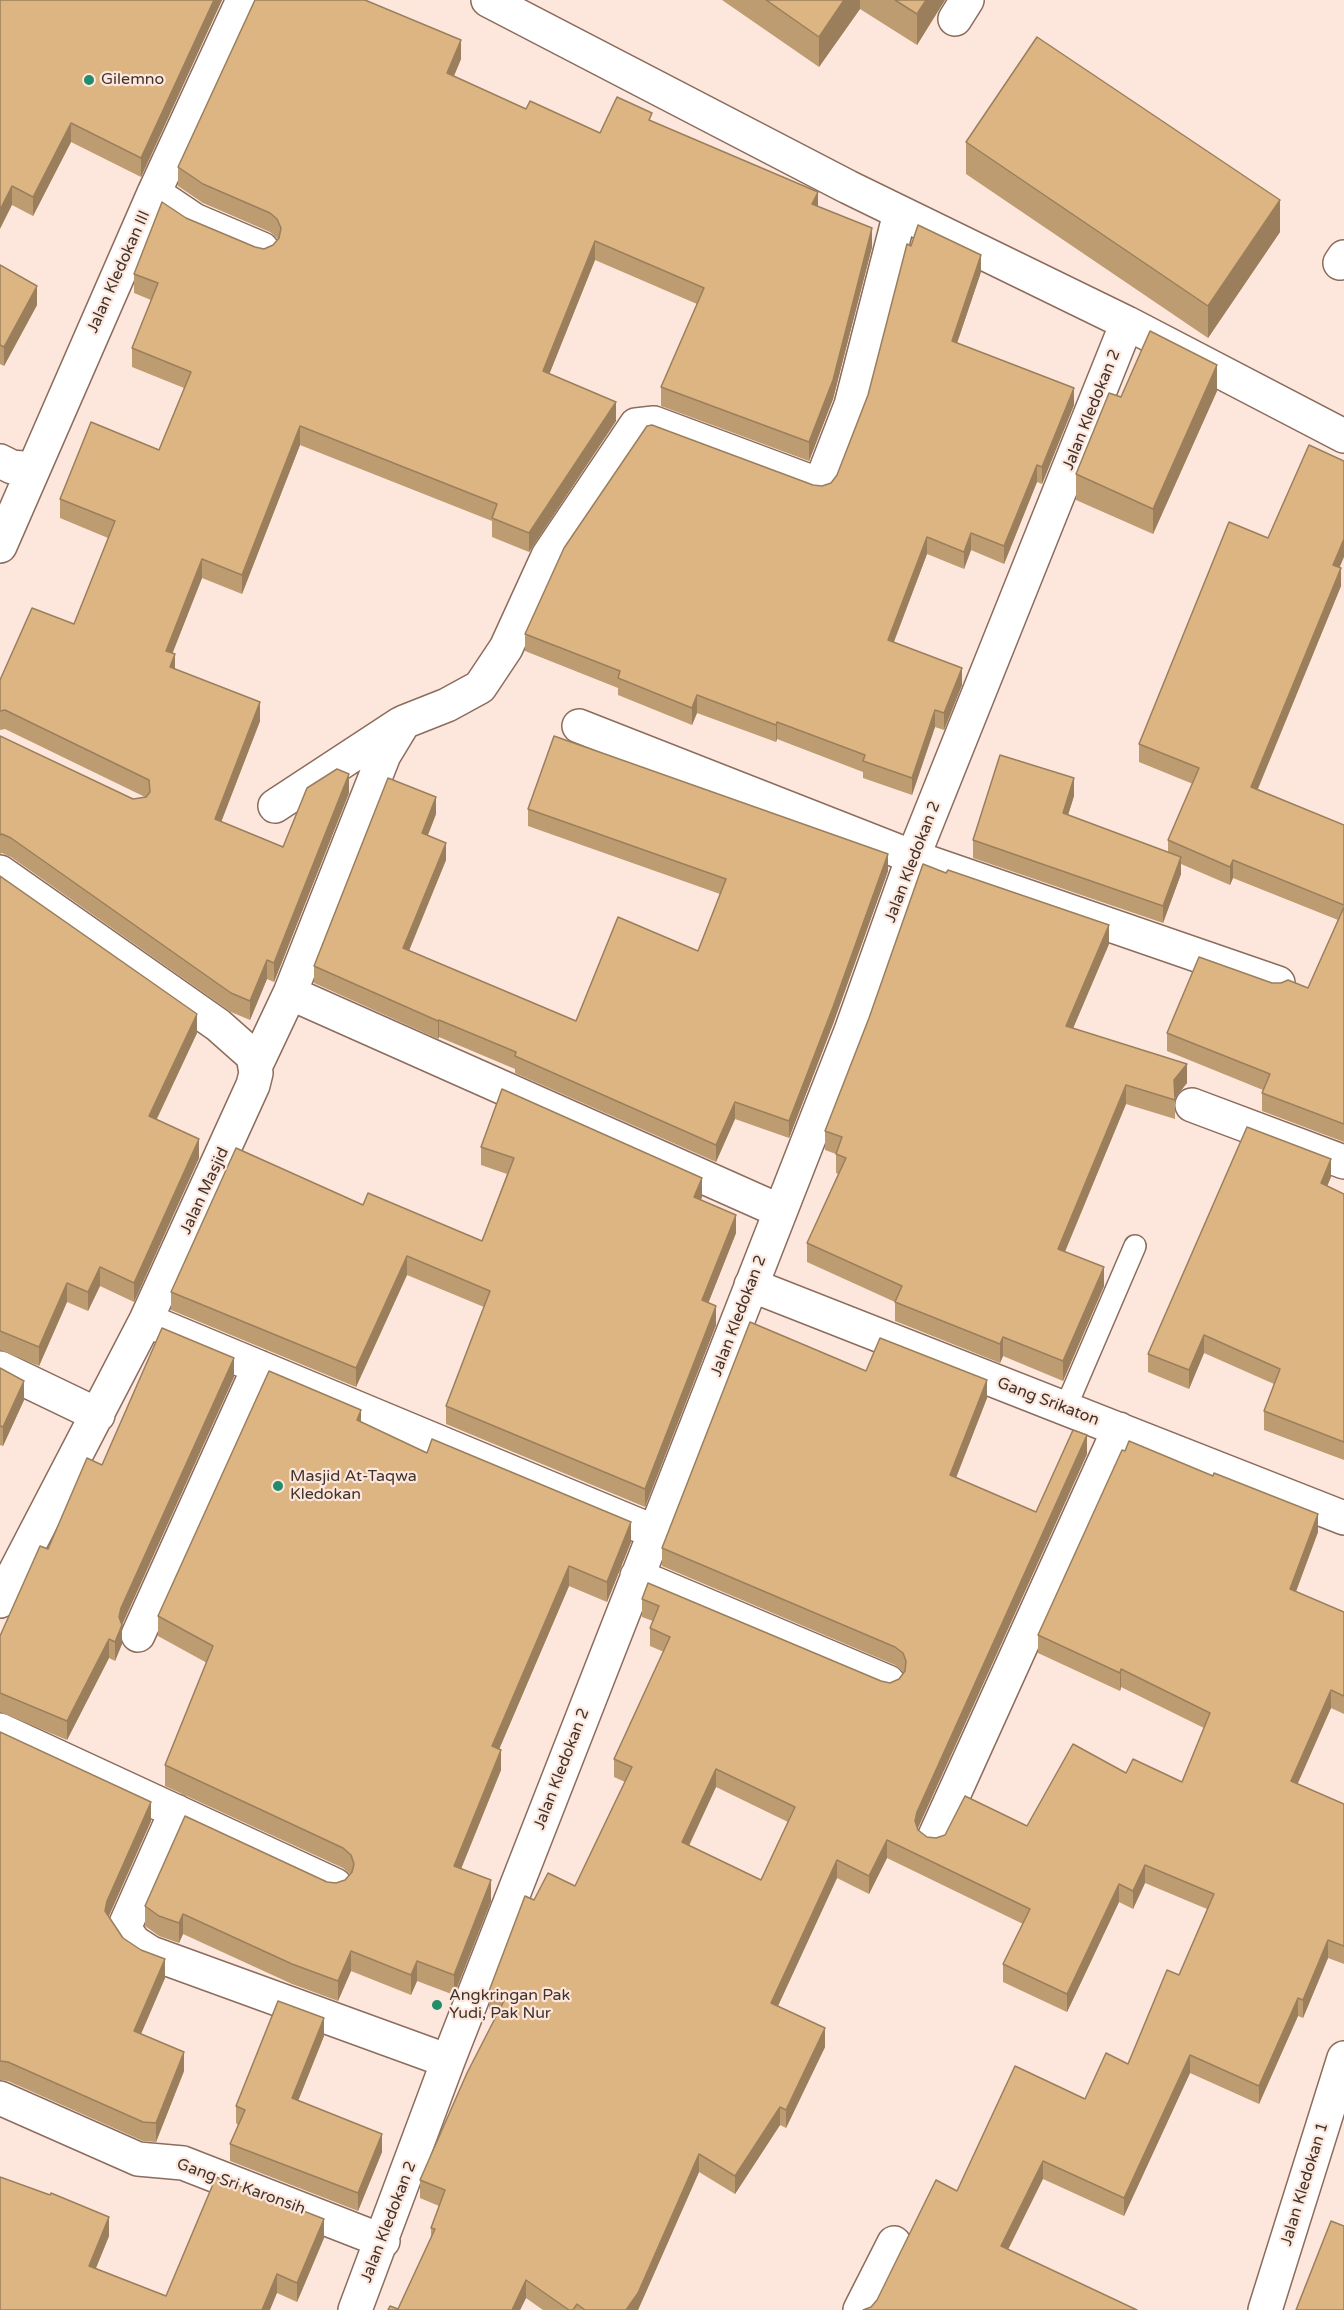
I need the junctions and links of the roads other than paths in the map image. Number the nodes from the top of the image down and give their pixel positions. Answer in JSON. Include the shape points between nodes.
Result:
{"nodes":[{"id":1,"x":243,"y":0,"type":"edge"},
{"id":2,"x":488,"y":0,"type":"edge"},
{"id":3,"x":154,"y":193,"type":"junction"},
{"id":4,"x":900,"y":213,"type":"junction"},
{"id":5,"x":262,"y":249,"type":"edge"},
{"id":6,"x":1127,"y":323,"type":"junction"},
{"id":7,"x":1344,"y":435,"type":"edge"},
{"id":8,"x":0,"y":461,"type":"edge"},
{"id":9,"x":32,"y":469,"type":"junction"},
{"id":10,"x":0,"y":546,"type":"edge"},
{"id":11,"x":404,"y":722,"type":"junction"},
{"id":12,"x":579,"y":726,"type":"dead end"},
{"id":13,"x":275,"y":806,"type":"dead end"},
{"id":14,"x":913,"y":857,"type":"junction"},
{"id":15,"x":0,"y":872,"type":"edge"},
{"id":16,"x":1278,"y":983,"type":"edge"},
{"id":17,"x":290,"y":993,"type":"junction"},
{"id":18,"x":256,"y":1065,"type":"junction"},
{"id":19,"x":1192,"y":1105,"type":"dead end"},
{"id":20,"x":1344,"y":1162,"type":"edge"},
{"id":21,"x":780,"y":1210,"type":"junction"},
{"id":22,"x":1135,"y":1246,"type":"dead end"},
{"id":23,"x":751,"y":1286,"type":"junction"},
{"id":24,"x":146,"y":1320,"type":"junction"},
{"id":25,"x":259,"y":1367,"type":"junction"},
{"id":26,"x":0,"y":1368,"type":"edge"},
{"id":27,"x":1065,"y":1409,"type":"junction"},
{"id":28,"x":98,"y":1415,"type":"junction"},
{"id":29,"x":1119,"y":1429,"type":"junction"},
{"id":30,"x":1344,"y":1518,"type":"edge"},
{"id":31,"x":655,"y":1532,"type":"junction"},
{"id":32,"x":637,"y":1576,"type":"junction"},
{"id":33,"x":0,"y":1601,"type":"edge"},
{"id":34,"x":138,"y":1635,"type":"dead end"},
{"id":35,"x":888,"y":1682,"type":"edge"},
{"id":36,"x":0,"y":1730,"type":"edge"},
{"id":37,"x":176,"y":1811,"type":"junction"},
{"id":38,"x":934,"y":1838,"type":"edge"},
{"id":39,"x":335,"y":1885,"type":"edge"},
{"id":40,"x":1344,"y":2058,"type":"edge"},
{"id":41,"x":448,"y":2061,"type":"junction"},
{"id":42,"x":0,"y":2098,"type":"edge"},
{"id":43,"x":383,"y":2241,"type":"junction"},
{"id":44,"x":894,"y":2243,"type":"dead end"},
{"id":45,"x":355,"y":2310,"type":"edge"},
{"id":46,"x":860,"y":2310,"type":"edge"},
{"id":47,"x":1265,"y":2310,"type":"edge"}],
"edges":[{"from":1,"to":3,"type":"street","name":"Jalan Kledokan III"},
{"from":2,"to":4,"type":"street"},
{"from":3,"to":5,"type":"street","via":[[194,220]]},
{"from":3,"to":9,"type":"street","name":"Jalan Kledokan III"},
{"from":4,"to":6,"type":"street"},
{"from":4,"to":11,"type":"street","via":[[851,405],[820,485],[654,423],[636,425],[548,556],[506,648],[480,687]]},
{"from":6,"to":7,"type":"street"},
{"from":6,"to":14,"type":"street","name":"Jalan Kledokan 2"},
{"from":8,"to":9,"type":"street"},
{"from":9,"to":10,"type":"street","name":"Jalan Kledokan III"},
{"from":11,"to":13,"type":"street"},
{"from":11,"to":17,"type":"street","name":"Jalan Masjid","via":[[384,755]]},
{"from":12,"to":14,"type":"street"},
{"from":14,"to":16,"type":"street"},
{"from":14,"to":21,"type":"street","name":"Jalan Kledokan 2","via":[[851,1031]]},
{"from":15,"to":18,"type":"street","via":[[218,1024],[253,1056]]},
{"from":17,"to":18,"type":"street","name":"Jalan Masjid"},
{"from":17,"to":21,"type":"street"},
{"from":18,"to":24,"type":"street","name":"Jalan Masjid","via":[[253,1086]]},
{"from":19,"to":20,"type":"street"},
{"from":21,"to":23,"type":"street","name":"Jalan Kledokan 2"},
{"from":22,"to":27,"type":"lane"},
{"from":23,"to":27,"type":"street","name":"Gang Srikaton"},
{"from":23,"to":31,"type":"street","name":"Jalan Kledokan 2"},
{"from":24,"to":25,"type":"street"},
{"from":24,"to":28,"type":"street","name":"Jalan Masjid"},
{"from":25,"to":31,"type":"street"},
{"from":25,"to":34,"type":"street"},
{"from":26,"to":28,"type":"street"},
{"from":27,"to":29,"type":"street","name":"Gang Srikaton"},
{"from":28,"to":33,"type":"street","name":"Jalan Masjid"},
{"from":29,"to":30,"type":"street","name":"Gang Srikaton"},
{"from":29,"to":38,"type":"street"},
{"from":31,"to":32,"type":"street","name":"Jalan Kledokan 2"},
{"from":32,"to":35,"type":"street"},
{"from":32,"to":41,"type":"street","name":"Jalan Kledokan 2"},
{"from":36,"to":37,"type":"street"},
{"from":37,"to":39,"type":"street"},
{"from":37,"to":41,"type":"street","via":[[124,1928],[134,1942],[152,1953]]},
{"from":40,"to":47,"type":"street","name":"Jalan Kledokan 1"},
{"from":41,"to":43,"type":"street","name":"Jalan Kledokan 2"},
{"from":42,"to":43,"type":"street","name":"Gang Sri Karonsih","via":[[138,2159],[183,2163]]},
{"from":43,"to":45,"type":"street","name":"Jalan Kledokan 2"},
{"from":44,"to":46,"type":"street"}]}
